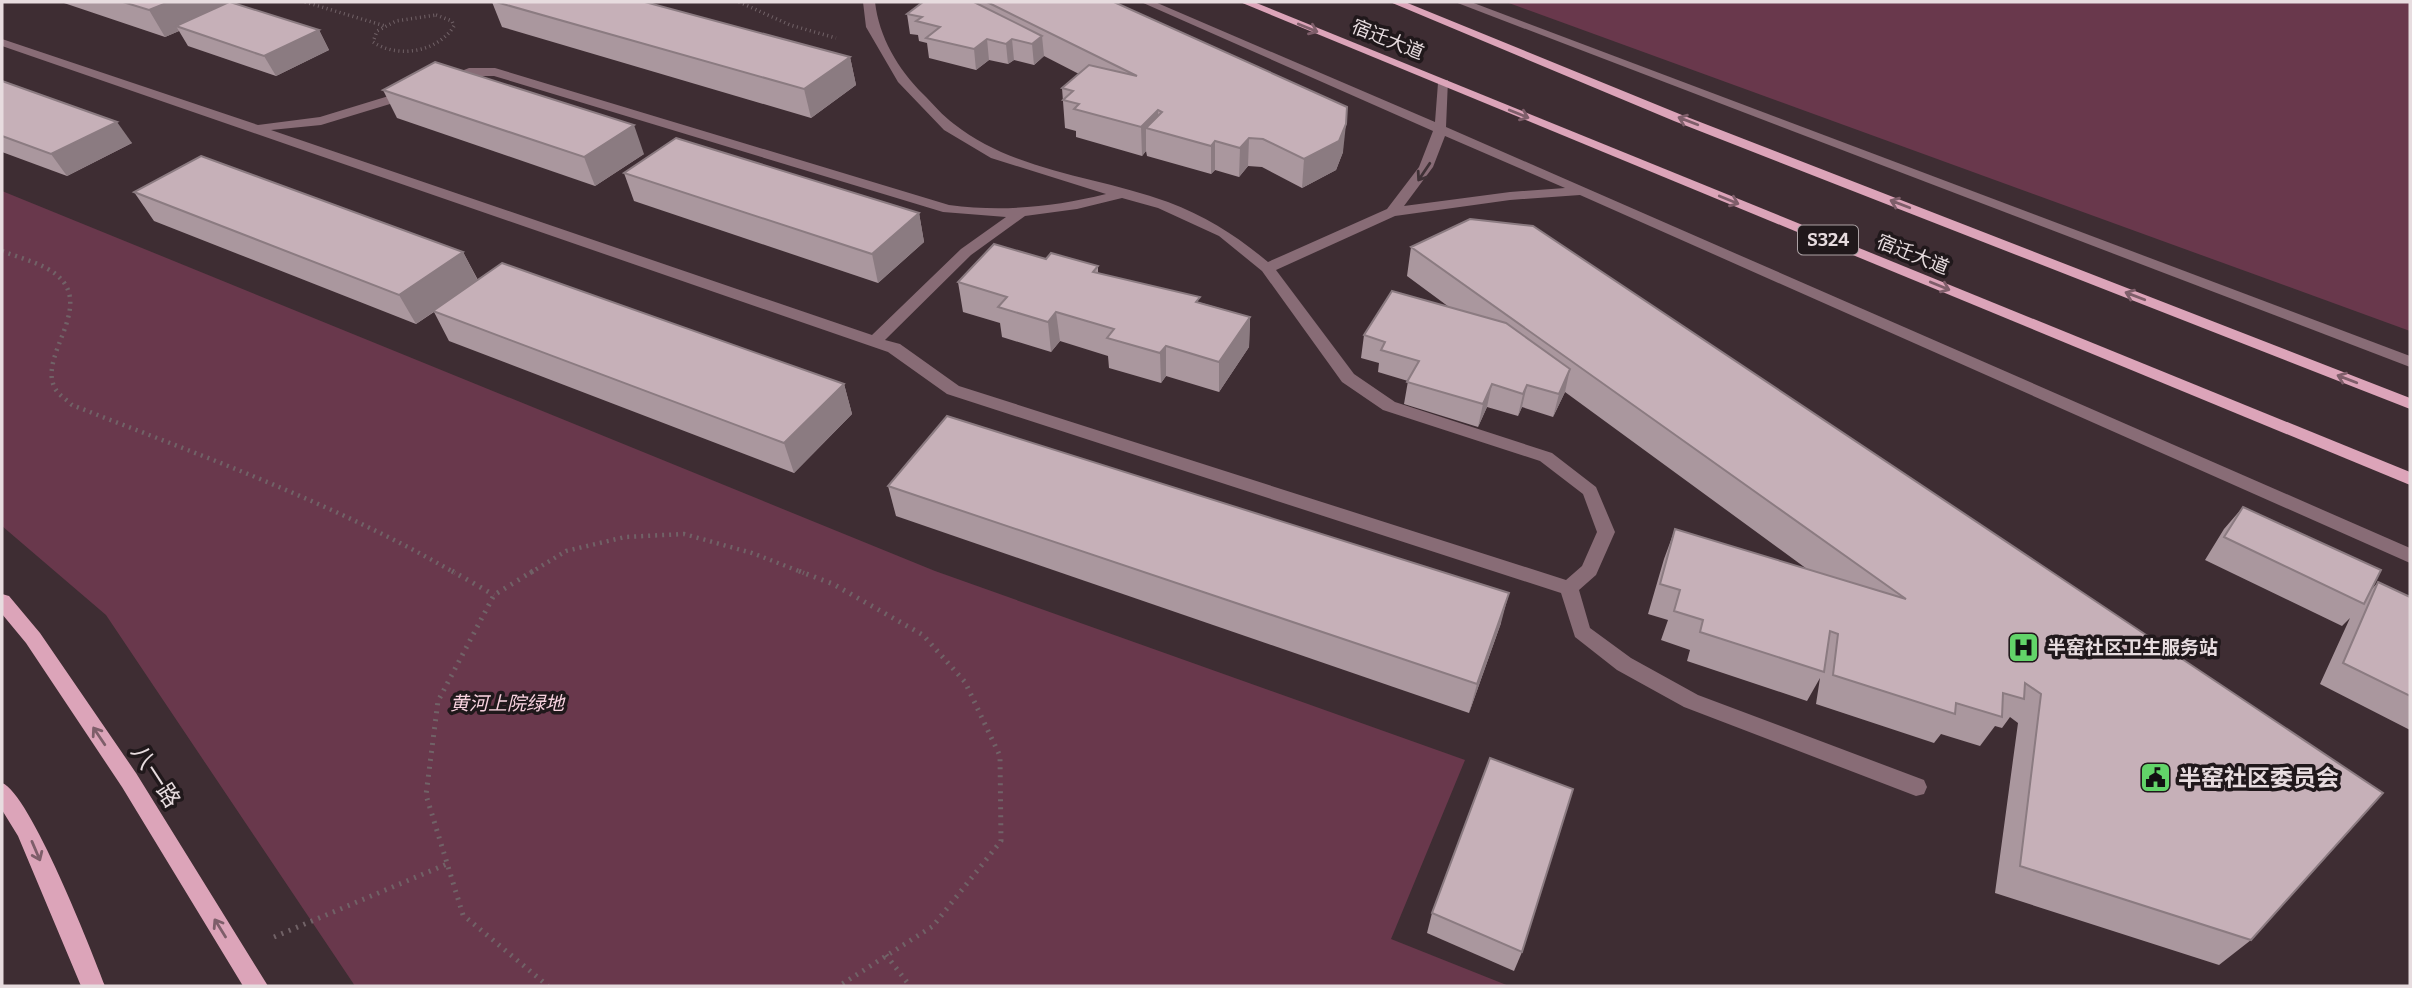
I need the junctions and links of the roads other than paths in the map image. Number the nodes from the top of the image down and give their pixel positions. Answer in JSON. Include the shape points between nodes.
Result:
{"nodes":[{"id":1,"x":869,"y":2,"type":"edge"},
{"id":2,"x":1146,"y":2,"type":"edge"},
{"id":3,"x":1245,"y":2,"type":"edge"},
{"id":4,"x":1396,"y":2,"type":"edge"},
{"id":5,"x":1461,"y":2,"type":"edge"},
{"id":6,"x":2,"y":42,"type":"edge"},
{"id":7,"x":1444,"y":83,"type":"junction"},
{"id":8,"x":249,"y":127,"type":"junction"},
{"id":9,"x":1440,"y":129,"type":"junction"},
{"id":10,"x":1583,"y":191,"type":"junction"},
{"id":11,"x":1121,"y":194,"type":"junction"},
{"id":12,"x":1392,"y":212,"type":"junction"},
{"id":13,"x":1020,"y":214,"type":"junction"},
{"id":14,"x":1267,"y":268,"type":"junction"},
{"id":15,"x":875,"y":341,"type":"junction"},
{"id":16,"x":2410,"y":362,"type":"edge"},
{"id":17,"x":2410,"y":404,"type":"edge"},
{"id":18,"x":2410,"y":479,"type":"edge"},
{"id":19,"x":2410,"y":556,"type":"edge"},
{"id":20,"x":1569,"y":588,"type":"junction"},
{"id":21,"x":2,"y":601,"type":"edge"},
{"id":22,"x":1916,"y":788,"type":"dead end"},
{"id":23,"x":2,"y":792,"type":"edge"},
{"id":24,"x":93,"y":986,"type":"edge"},
{"id":25,"x":256,"y":986,"type":"edge"}],
"edges":[{"from":1,"to":11,"type":"lane","via":[[872,27],[904,82],[949,127],[996,155]]},
{"from":2,"to":9,"type":"lane"},
{"from":3,"to":7,"type":"main road","name":"宿迁大道","number":"S324","one_way":true},
{"from":17,"to":4,"type":"main road","name":"宿迁大道","one_way":true,"via":[[1678,118]]},
{"from":5,"to":16,"type":"lane"},
{"from":6,"to":8,"type":"lane"},
{"from":7,"to":9,"type":"lane"},
{"from":7,"to":18,"type":"main road","name":"宿迁大道","number":"S324","one_way":true},
{"from":8,"to":13,"type":"lane","via":[[290,126],[349,115],[469,72],[495,72],[948,209]]},
{"from":8,"to":15,"type":"lane"},
{"from":9,"to":10,"type":"lane"},
{"from":9,"to":12,"type":"lane","one_way":true,"via":[[1435,156]]},
{"from":10,"to":12,"type":"lane"},
{"from":10,"to":19,"type":"lane"},
{"from":11,"to":13,"type":"lane","via":[[1060,211]]},
{"from":11,"to":14,"type":"lane","via":[[1163,205],[1224,233]]},
{"from":12,"to":14,"type":"lane"},
{"from":13,"to":15,"type":"lane","via":[[966,252]]},
{"from":14,"to":20,"type":"lane","via":[[1348,379],[1389,406],[1546,457],[1591,491],[1606,532],[1589,570]]},
{"from":15,"to":20,"type":"lane","via":[[894,348],[953,390]]},
{"from":20,"to":22,"type":"lane","via":[[1582,632],[1624,664],[1690,701]]},
{"from":25,"to":21,"type":"main road","name":"八一路","one_way":true,"via":[[129,780],[33,638]]},
{"from":23,"to":24,"type":"main road","one_way":true,"via":[[27,830]]}]}
